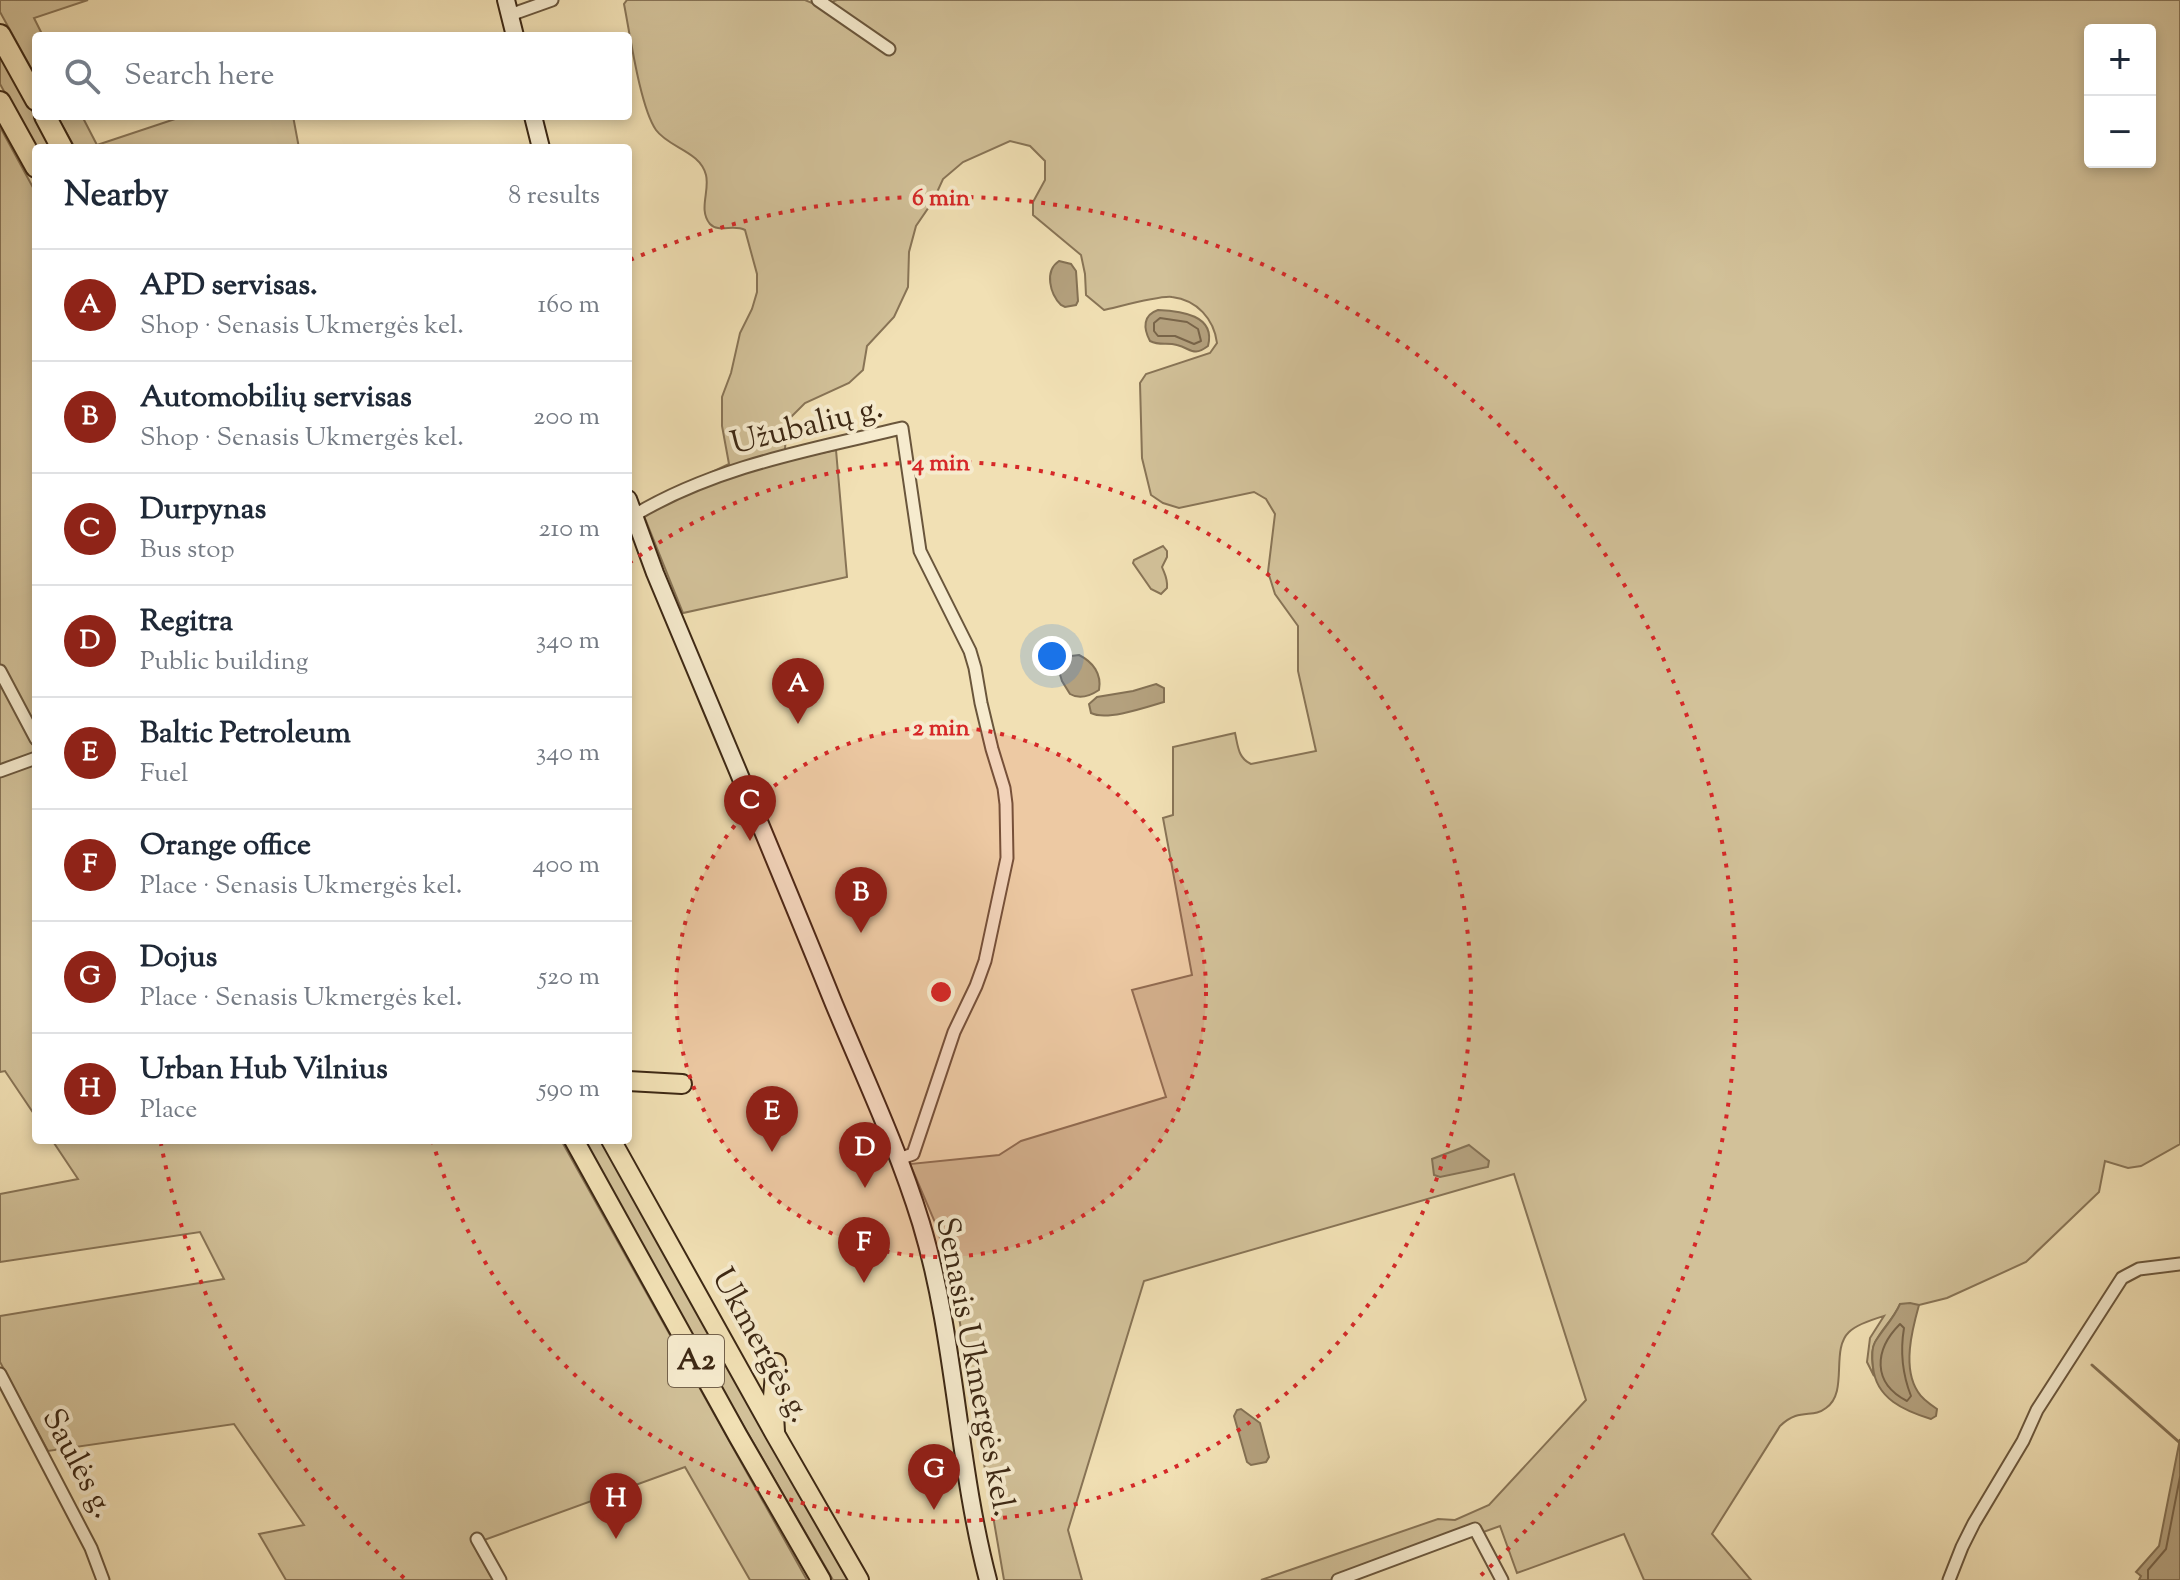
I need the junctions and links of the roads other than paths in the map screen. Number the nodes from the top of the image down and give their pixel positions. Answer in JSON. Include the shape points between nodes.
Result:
{"nodes":[{"id":1,"x":552,"y":0,"type":"edge"},
{"id":2,"x":818,"y":0,"type":"edge"},
{"id":3,"x":508,"y":7,"type":"edge"},
{"id":4,"x":514,"y":32,"type":"edge"},
{"id":5,"x":0,"y":35,"type":"edge"},
{"id":6,"x":889,"y":49,"type":"dead end"},
{"id":7,"x":32,"y":93,"type":"edge"},
{"id":8,"x":0,"y":102,"type":"edge"},
{"id":9,"x":47,"y":120,"type":"edge"},
{"id":10,"x":534,"y":120,"type":"edge"},
{"id":11,"x":60,"y":144,"type":"edge"},
{"id":12,"x":540,"y":144,"type":"edge"},
{"id":13,"x":32,"y":160,"type":"edge"},
{"id":14,"x":632,"y":513,"type":"edge"},
{"id":15,"x":633,"y":516,"type":"junction"},
{"id":16,"x":0,"y":671,"type":"edge"},
{"id":17,"x":32,"y":731,"type":"edge"},
{"id":18,"x":32,"y":759,"type":"edge"},
{"id":19,"x":0,"y":771,"type":"edge"},
{"id":20,"x":632,"y":1081,"type":"edge"},
{"id":21,"x":682,"y":1084,"type":"dead end"},
{"id":22,"x":576,"y":1144,"type":"edge"},
{"id":23,"x":613,"y":1144,"type":"edge"},
{"id":24,"x":899,"y":1159,"type":"junction"},
{"id":25,"x":2180,"y":1264,"type":"edge"},
{"id":26,"x":776,"y":1363,"type":"dead end"},
{"id":27,"x":0,"y":1374,"type":"edge"},
{"id":28,"x":775,"y":1434,"type":"junction"},
{"id":29,"x":477,"y":1539,"type":"dead end"},
{"id":30,"x":103,"y":1580,"type":"edge"},
{"id":31,"x":500,"y":1580,"type":"edge"},
{"id":32,"x":821,"y":1580,"type":"edge"},
{"id":33,"x":859,"y":1580,"type":"edge"},
{"id":34,"x":988,"y":1580,"type":"edge"},
{"id":35,"x":1338,"y":1580,"type":"edge"},
{"id":36,"x":1502,"y":1580,"type":"edge"},
{"id":37,"x":1949,"y":1580,"type":"edge"}],
"edges":[{"from":1,"to":3,"type":"street"},
{"from":2,"to":6,"type":"street"},
{"from":3,"to":4,"type":"main road"},
{"from":5,"to":7,"type":"highway"},
{"from":8,"to":13,"type":"highway"},
{"from":9,"to":11,"type":"highway"},
{"from":10,"to":12,"type":"main road"},
{"from":14,"to":15,"type":"main road","name":"Senasis Ukmergės kel."},
{"from":15,"to":24,"type":"main road","name":"Senasis Ukmergės kel."},
{"from":15,"to":24,"type":"street","name":"Užubalių g.","via":[[758,461],[902,428],[920,551],[975,668],[1004,788],[1007,858],[985,961],[954,1032],[913,1154]]},
{"from":16,"to":17,"type":"street"},
{"from":18,"to":19,"type":"street"},
{"from":20,"to":21,"type":"highway"},
{"from":22,"to":32,"type":"highway","name":"Ukmergės g.","number":"A2"},
{"from":23,"to":28,"type":"highway","name":"Ukmergės g.","number":"A2"},
{"from":24,"to":34,"type":"main road","name":"Senasis Ukmergės kel.","via":[[931,1261]]},
{"from":25,"to":37,"type":"street","via":[[2139,1269],[2122,1278],[2037,1410],[1974,1523]]},
{"from":26,"to":28,"type":"highway"},
{"from":27,"to":30,"type":"street","name":"Saulės g."},
{"from":28,"to":33,"type":"highway","name":"Ukmergės g.","number":"A2"},
{"from":29,"to":31,"type":"street"},
{"from":35,"to":36,"type":"street","via":[[1475,1529]]}]}
